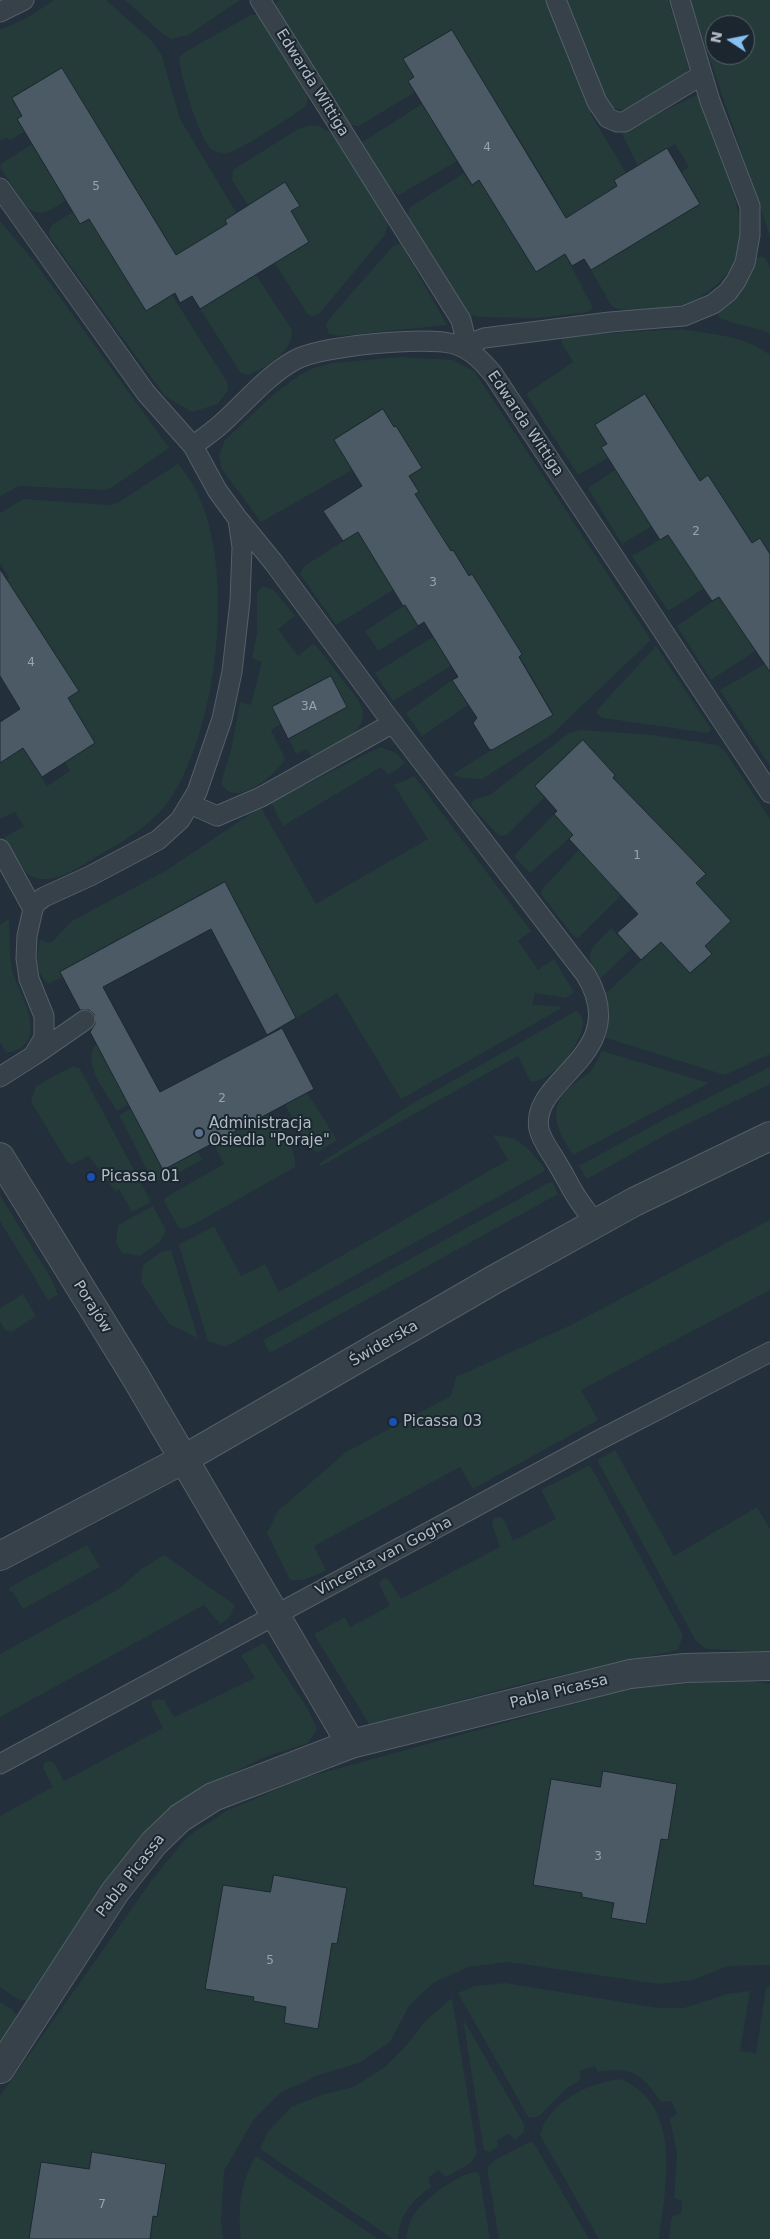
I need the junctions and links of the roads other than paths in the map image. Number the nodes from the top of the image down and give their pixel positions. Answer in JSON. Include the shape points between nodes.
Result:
{"nodes":[{"id":1,"x":24,"y":0,"type":"edge"},
{"id":2,"x":260,"y":0,"type":"edge"},
{"id":3,"x":556,"y":0,"type":"edge"},
{"id":4,"x":680,"y":0,"type":"edge"},
{"id":5,"x":0,"y":12,"type":"edge"},
{"id":6,"x":702,"y":75,"type":"junction"},
{"id":7,"x":0,"y":188,"type":"edge"},
{"id":8,"x":468,"y":349,"type":"junction"},
{"id":9,"x":193,"y":446,"type":"junction"},
{"id":10,"x":238,"y":519,"type":"junction"},
{"id":11,"x":393,"y":723,"type":"junction"},
{"id":12,"x":770,"y":793,"type":"edge"},
{"id":13,"x":190,"y":804,"type":"junction"},
{"id":14,"x":0,"y":849,"type":"edge"},
{"id":15,"x":33,"y":909,"type":"junction"},
{"id":16,"x":85,"y":1020,"type":"dead end"},
{"id":17,"x":33,"y":1056,"type":"junction"},
{"id":18,"x":0,"y":1077,"type":"edge"},
{"id":19,"x":770,"y":1136,"type":"edge"},
{"id":20,"x":0,"y":1157,"type":"edge"},
{"id":21,"x":596,"y":1224,"type":"junction"},
{"id":22,"x":770,"y":1352,"type":"edge"},
{"id":23,"x":184,"y":1459,"type":"junction"},
{"id":24,"x":0,"y":1556,"type":"edge"},
{"id":25,"x":276,"y":1615,"type":"junction"},
{"id":26,"x":770,"y":1666,"type":"edge"},
{"id":27,"x":351,"y":1744,"type":"junction"},
{"id":28,"x":0,"y":1764,"type":"edge"},
{"id":29,"x":0,"y":2069,"type":"edge"}],
"edges":[{"from":1,"to":5,"type":"lane"},
{"from":2,"to":8,"type":"lane","name":"Edwarda Wittiga","via":[[460,320]]},
{"from":3,"to":6,"type":"lane","via":[[596,102],[608,118],[624,122]]},
{"from":4,"to":6,"type":"lane"},
{"from":6,"to":8,"type":"lane","via":[[750,206],[750,235],[745,263],[728,292],[713,304],[684,316],[484,338]]},
{"from":7,"to":9,"type":"lane","via":[[146,393]]},
{"from":8,"to":9,"type":"lane","via":[[433,342],[314,352],[296,359],[276,373],[221,425]]},
{"from":8,"to":12,"type":"lane","name":"Edwarda Wittiga","via":[[493,374]]},
{"from":9,"to":10,"type":"lane","via":[[216,490]]},
{"from":10,"to":11,"type":"lane","via":[[274,562]]},
{"from":10,"to":13,"type":"lane","via":[[242,548],[240,601],[232,672],[216,741]]},
{"from":11,"to":13,"type":"lane","via":[[261,797],[218,816]]},
{"from":11,"to":21,"type":"lane","via":[[594,988],[598,1013],[592,1042],[550,1094],[539,1117],[539,1130],[576,1197]]},
{"from":13,"to":15,"type":"lane","via":[[180,820],[158,840],[44,897]]},
{"from":14,"to":15,"type":"lane"},
{"from":15,"to":17,"type":"lane","via":[[27,936],[28,979],[44,1016],[45,1027],[44,1038]]},
{"from":16,"to":17,"type":"lane"},
{"from":17,"to":18,"type":"lane"},
{"from":19,"to":21,"type":"street","name":"Świderska"},
{"from":20,"to":23,"type":"street","name":"Porajów"},
{"from":21,"to":23,"type":"street","name":"Świderska"},
{"from":22,"to":25,"type":"lane","name":"Vincenta van Gogha","via":[[599,1440]]},
{"from":23,"to":24,"type":"street","name":"Świderska"},
{"from":23,"to":25,"type":"street"},
{"from":25,"to":27,"type":"street"},
{"from":25,"to":28,"type":"lane","name":"Vincenta van Gogha"},
{"from":26,"to":27,"type":"street","name":"Pabla Picassa","via":[[685,1668],[630,1674]]},
{"from":27,"to":29,"type":"street","name":"Pabla Picassa","via":[[213,1797],[174,1824],[154,1843],[115,1892]]}]}
